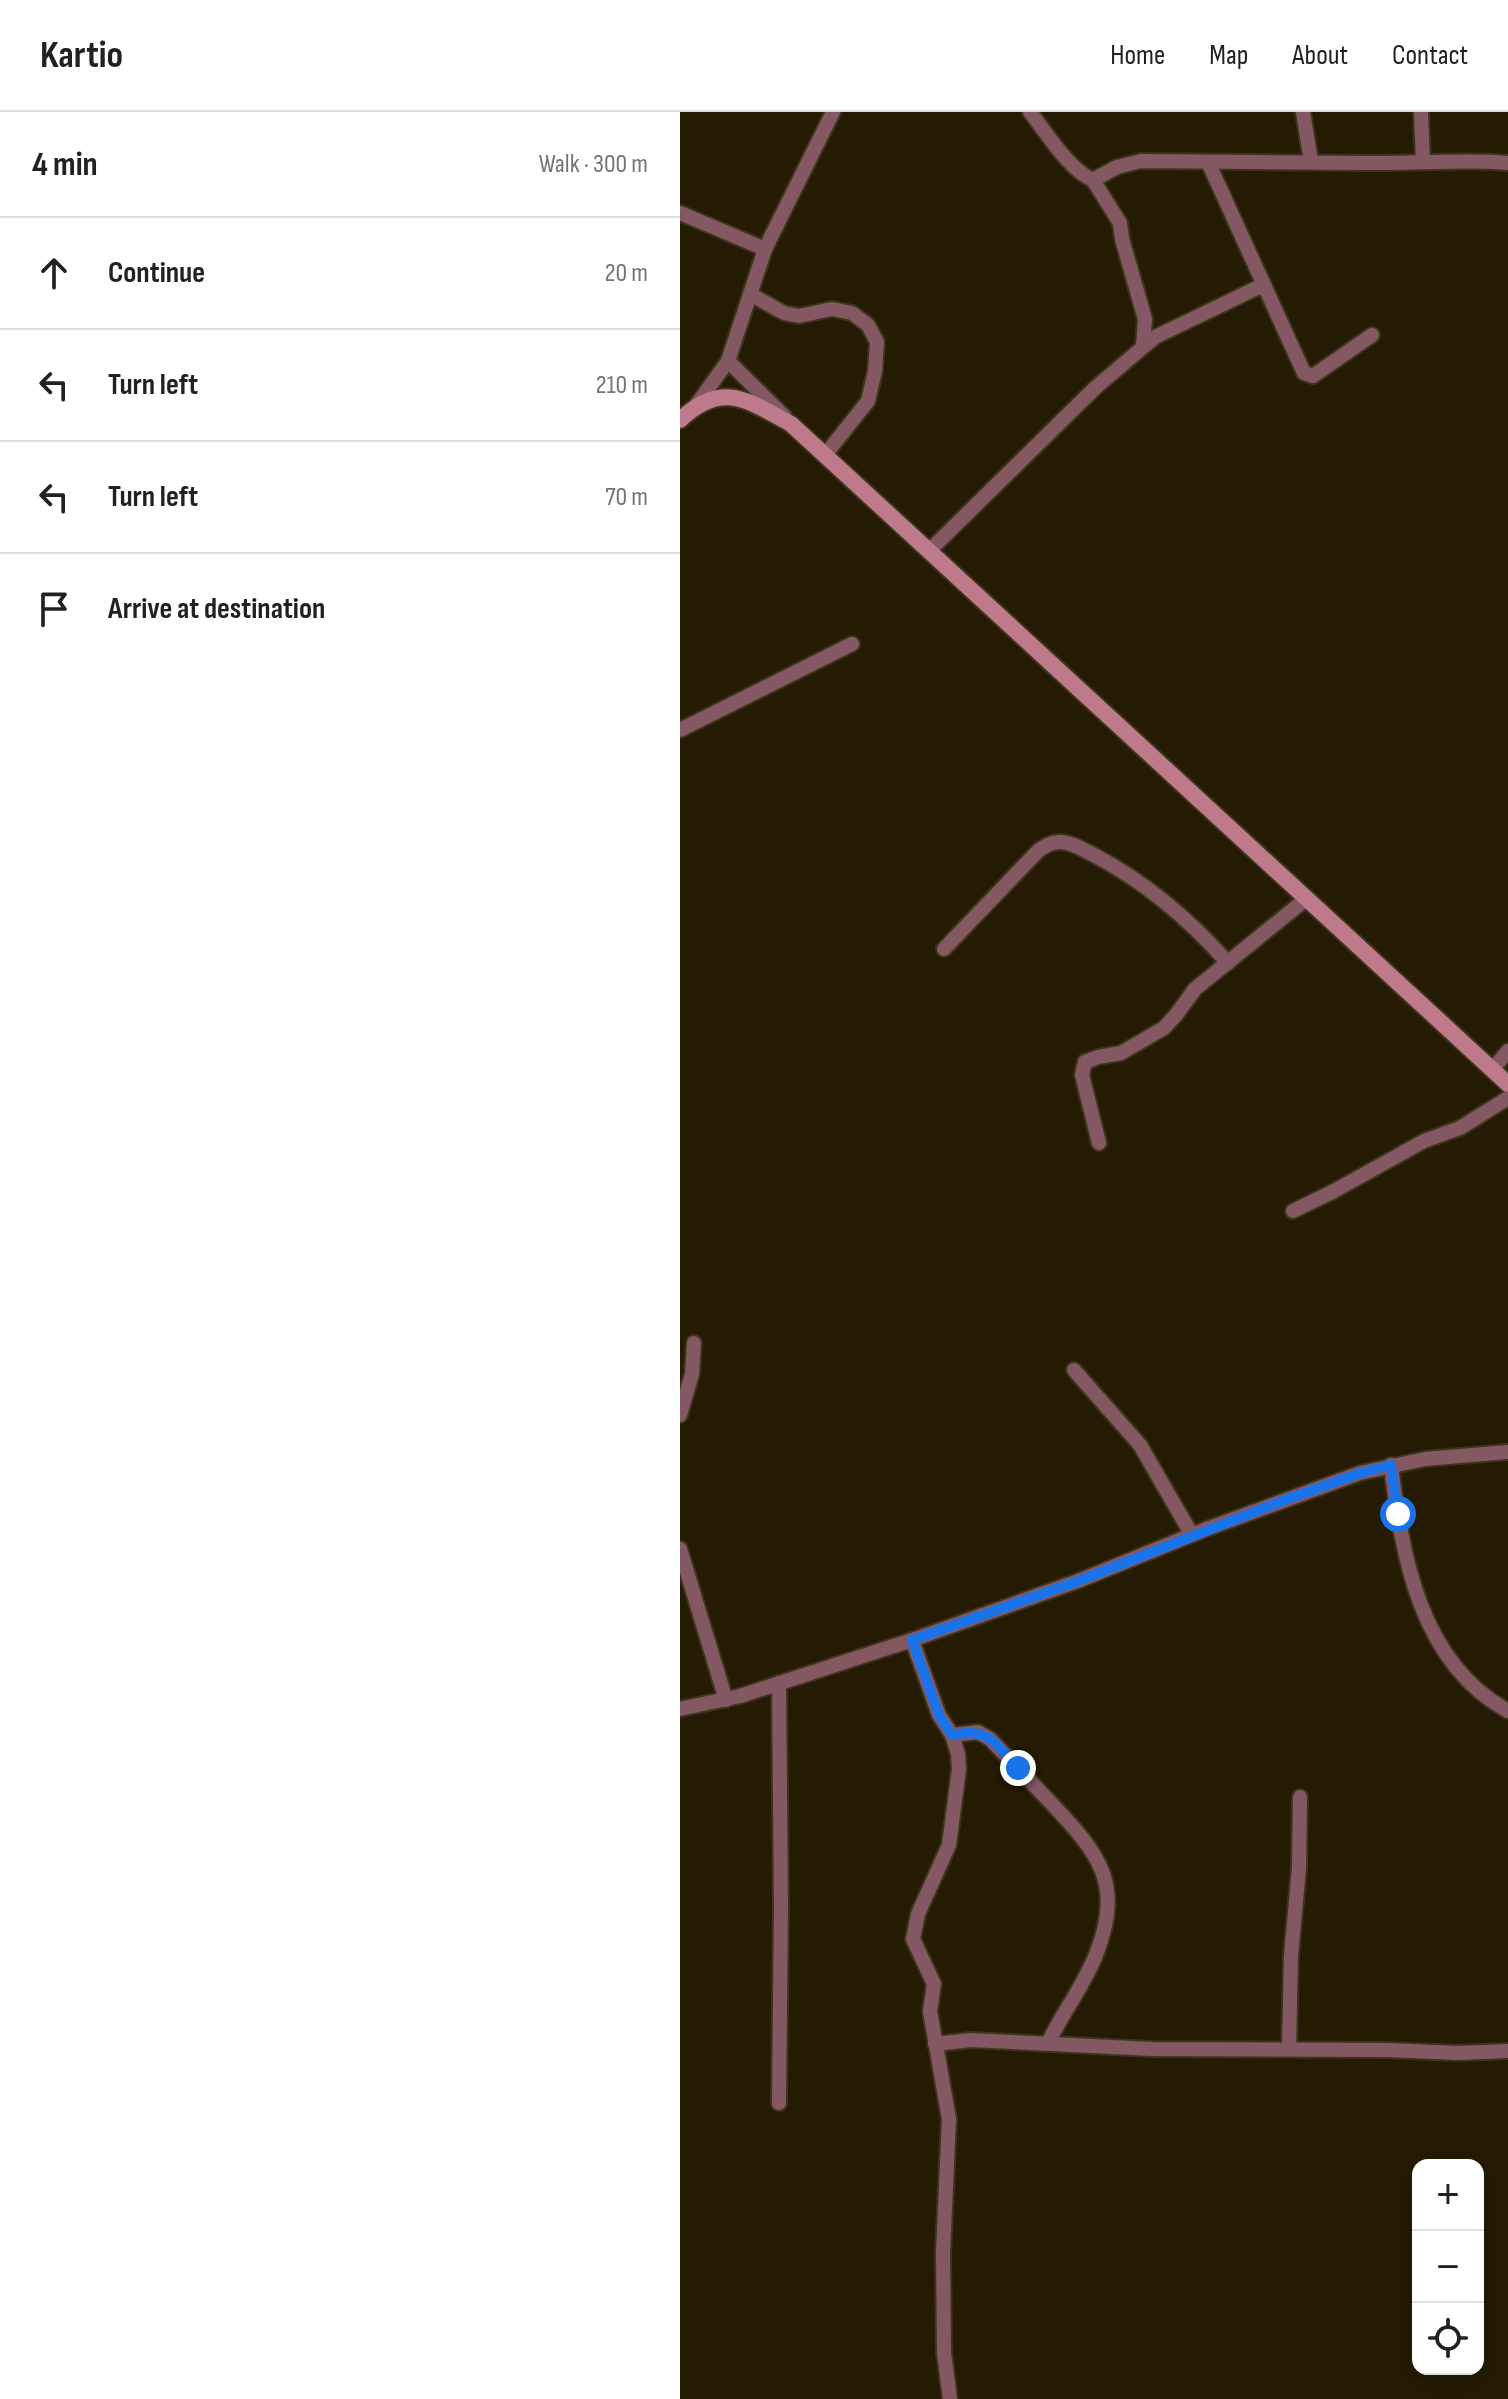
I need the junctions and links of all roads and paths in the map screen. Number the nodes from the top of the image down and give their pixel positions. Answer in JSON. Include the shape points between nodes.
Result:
{"nodes":[{"id":1,"x":833,"y":112,"type":"edge"},
{"id":2,"x":1030,"y":112,"type":"edge"},
{"id":3,"x":1303,"y":112,"type":"edge"},
{"id":4,"x":1421,"y":112,"type":"edge"},
{"id":5,"x":1311,"y":161,"type":"junction"},
{"id":6,"x":1208,"y":162,"type":"junction"},
{"id":7,"x":1423,"y":162,"type":"junction"},
{"id":8,"x":1508,"y":163,"type":"edge"},
{"id":9,"x":1093,"y":180,"type":"junction"},
{"id":10,"x":680,"y":213,"type":"edge"},
{"id":11,"x":765,"y":249,"type":"junction"},
{"id":12,"x":1263,"y":285,"type":"junction"},
{"id":13,"x":750,"y":294,"type":"junction"},
{"id":14,"x":1372,"y":335,"type":"dead end"},
{"id":15,"x":1143,"y":346,"type":"junction"},
{"id":16,"x":728,"y":361,"type":"junction"},
{"id":17,"x":697,"y":404,"type":"junction"},
{"id":18,"x":680,"y":420,"type":"edge"},
{"id":19,"x":791,"y":424,"type":"junction"},
{"id":20,"x":825,"y":455,"type":"junction"},
{"id":21,"x":929,"y":551,"type":"junction"},
{"id":22,"x":852,"y":644,"type":"dead end"},
{"id":23,"x":680,"y":730,"type":"edge"},
{"id":24,"x":1306,"y":899,"type":"junction"},
{"id":25,"x":944,"y":949,"type":"dead end"},
{"id":26,"x":1228,"y":963,"type":"junction"},
{"id":27,"x":1508,"y":1051,"type":"edge"},
{"id":28,"x":1492,"y":1070,"type":"junction"},
{"id":29,"x":1508,"y":1084,"type":"edge"},
{"id":30,"x":1508,"y":1098,"type":"edge"},
{"id":31,"x":1099,"y":1143,"type":"dead end"},
{"id":32,"x":1293,"y":1211,"type":"dead end"},
{"id":33,"x":694,"y":1343,"type":"dead end"},
{"id":34,"x":1074,"y":1370,"type":"dead end"},
{"id":35,"x":680,"y":1415,"type":"edge"},
{"id":36,"x":1508,"y":1452,"type":"edge"},
{"id":37,"x":1391,"y":1465,"type":"junction"},
{"id":38,"x":1192,"y":1535,"type":"junction"},
{"id":39,"x":680,"y":1549,"type":"edge"},
{"id":40,"x":912,"y":1640,"type":"junction"},
{"id":41,"x":779,"y":1683,"type":"junction"},
{"id":42,"x":726,"y":1700,"type":"junction"},
{"id":43,"x":680,"y":1709,"type":"edge"},
{"id":44,"x":1508,"y":1711,"type":"edge"},
{"id":45,"x":952,"y":1735,"type":"junction"},
{"id":46,"x":1300,"y":1797,"type":"dead end"},
{"id":47,"x":1048,"y":2043,"type":"junction"},
{"id":48,"x":935,"y":2044,"type":"junction"},
{"id":49,"x":1289,"y":2049,"type":"junction"},
{"id":50,"x":1508,"y":2051,"type":"edge"},
{"id":51,"x":779,"y":2103,"type":"dead end"},
{"id":52,"x":950,"y":2399,"type":"edge"}],
"edges":[{"from":1,"to":11,"type":"street"},
{"from":2,"to":9,"type":"street","via":[[1066,158]]},
{"from":3,"to":5,"type":"street"},
{"from":4,"to":7,"type":"street"},
{"from":5,"to":6,"type":"street"},
{"from":5,"to":7,"type":"street"},
{"from":6,"to":9,"type":"street","via":[[1141,161]]},
{"from":6,"to":12,"type":"street"},
{"from":7,"to":8,"type":"street"},
{"from":9,"to":15,"type":"street","via":[[1121,228],[1145,319]]},
{"from":10,"to":11,"type":"street"},
{"from":11,"to":13,"type":"street"},
{"from":12,"to":14,"type":"street","via":[[1307,375]]},
{"from":12,"to":15,"type":"street"},
{"from":13,"to":16,"type":"street"},
{"from":13,"to":20,"type":"street","via":[[799,316],[832,309],[852,313],[868,325],[877,342],[868,401]]},
{"from":15,"to":21,"type":"street"},
{"from":16,"to":17,"type":"street"},
{"from":16,"to":19,"type":"street"},
{"from":17,"to":18,"type":"street"},
{"from":17,"to":19,"type":"street","via":[[729,396]]},
{"from":19,"to":20,"type":"street"},
{"from":20,"to":21,"type":"street"},
{"from":21,"to":24,"type":"street"},
{"from":22,"to":23,"type":"street"},
{"from":24,"to":26,"type":"street"},
{"from":24,"to":28,"type":"street"},
{"from":25,"to":26,"type":"street","via":[[1038,851],[1063,841],[1110,863],[1161,899]]},
{"from":26,"to":31,"type":"street","via":[[1195,989],[1155,1033],[1121,1053],[1085,1062],[1082,1075]]},
{"from":27,"to":28,"type":"street"},
{"from":28,"to":29,"type":"street"},
{"from":30,"to":32,"type":"street","via":[[1460,1128],[1424,1141]]},
{"from":33,"to":35,"type":"street"},
{"from":34,"to":38,"type":"street","via":[[1140,1445]]},
{"from":36,"to":37,"type":"street"},
{"from":37,"to":38,"type":"street"},
{"from":37,"to":44,"type":"street","via":[[1416,1595],[1428,1624],[1460,1671]]},
{"from":38,"to":40,"type":"street"},
{"from":39,"to":42,"type":"street"},
{"from":40,"to":41,"type":"street"},
{"from":40,"to":45,"type":"street","via":[[939,1715]]},
{"from":41,"to":42,"type":"street"},
{"from":41,"to":51,"type":"street"},
{"from":42,"to":43,"type":"street"},
{"from":45,"to":47,"type":"street","via":[[978,1732],[990,1739],[1088,1842],[1103,1873],[1107,1896],[1097,1951]]},
{"from":45,"to":48,"type":"street","via":[[959,1769],[952,1834],[918,1914],[913,1939],[934,1984],[930,2011]]},
{"from":46,"to":49,"type":"street"},
{"from":47,"to":48,"type":"street"},
{"from":47,"to":49,"type":"street"},
{"from":48,"to":52,"type":"street","via":[[949,2119],[943,2253]]},
{"from":49,"to":50,"type":"street"}]}
